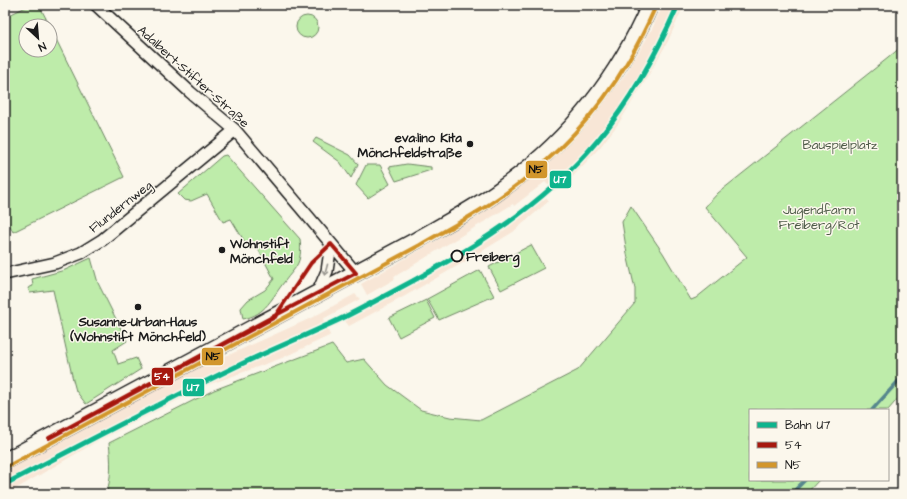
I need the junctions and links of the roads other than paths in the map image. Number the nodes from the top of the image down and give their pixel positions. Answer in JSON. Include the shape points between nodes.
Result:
{"nodes":[{"id":1,"x":96,"y":5,"type":"edge"},
{"id":2,"x":650,"y":5,"type":"edge"},
{"id":3,"x":235,"y":130,"type":"junction"},
{"id":4,"x":331,"y":244,"type":"junction"},
{"id":5,"x":356,"y":273,"type":"junction"},
{"id":6,"x":5,"y":274,"type":"edge"},
{"id":7,"x":317,"y":294,"type":"junction"},
{"id":8,"x":5,"y":461,"type":"edge"}],
"edges":[{"from":1,"to":3,"type":"street","name":"Adalbert-Stifter-Straße"},
{"from":2,"to":5,"type":"main road","via":[[614,74],[569,131],[545,154],[478,205]]},
{"from":3,"to":4,"type":"street","name":"Adalbert-Stifter-Straße"},
{"from":3,"to":6,"type":"street","name":"Flundernweg","via":[[102,240],[80,253],[55,263]]},
{"from":4,"to":5,"type":"street","name":"Adalbert-Stifter-Straße"},
{"from":4,"to":7,"type":"street","one_way":true,"via":[[327,271]]},
{"from":5,"to":7,"type":"main road"},
{"from":7,"to":8,"type":"main road"}]}
